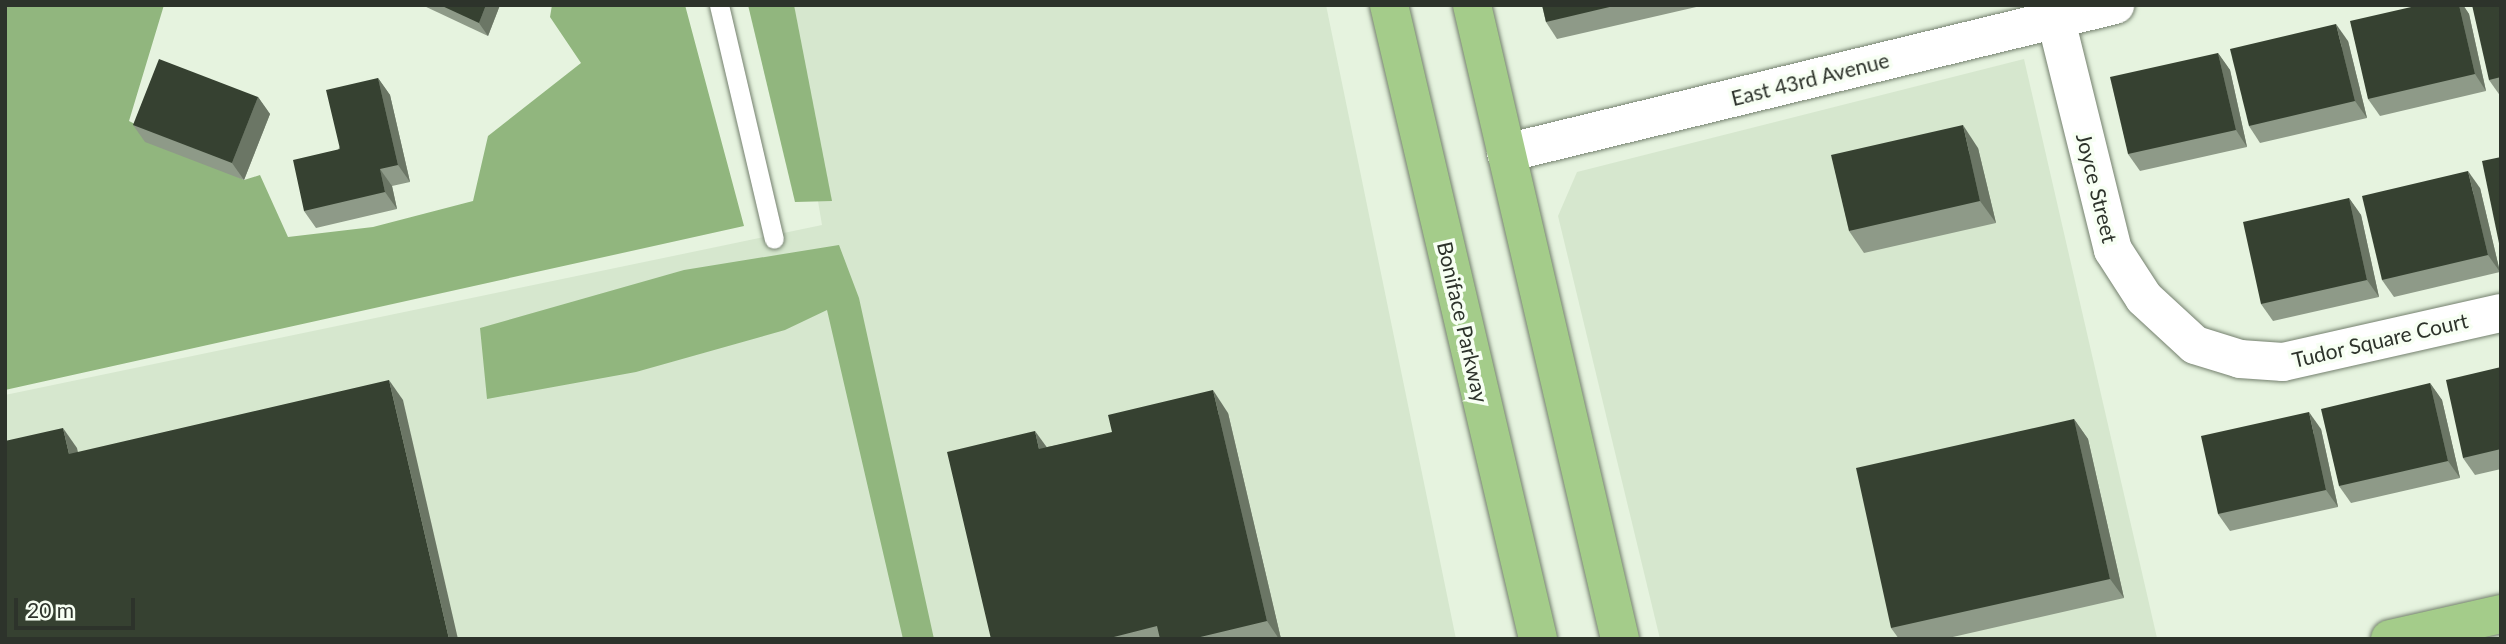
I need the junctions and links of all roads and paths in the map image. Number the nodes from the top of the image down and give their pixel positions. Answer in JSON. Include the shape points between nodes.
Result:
{"nodes":[{"id":1,"x":719,"y":5,"type":"edge"},
{"id":2,"x":1389,"y":5,"type":"edge"},
{"id":3,"x":1472,"y":5,"type":"edge"},
{"id":4,"x":2115,"y":5,"type":"edge"},
{"id":5,"x":2056,"y":20,"type":"junction"},
{"id":6,"x":1506,"y":153,"type":"junction"},
{"id":7,"x":774,"y":239,"type":"dead end"},
{"id":8,"x":2501,"y":313,"type":"edge"},
{"id":9,"x":2180,"y":334,"type":"joint"},
{"id":10,"x":2501,"y":614,"type":"edge"},
{"id":11,"x":1538,"y":639,"type":"edge"},
{"id":12,"x":1620,"y":639,"type":"edge"},
{"id":13,"x":2390,"y":639,"type":"edge"}],
"edges":[{"from":1,"to":7,"type":"lane"},
{"from":2,"to":11,"type":"main road","name":"Boniface Parkway"},
{"from":3,"to":6,"type":"main road"},
{"from":4,"to":5,"type":"street","name":"East 43rd Avenue"},
{"from":5,"to":6,"type":"street","name":"East 43rd Avenue"},
{"from":5,"to":9,"type":"street","name":"Joyce Street","via":[[2113,250],[2144,298]]},
{"from":6,"to":12,"type":"main road"},
{"from":8,"to":9,"type":"street","name":"Tudor Square Court","via":[[2283,362],[2224,356]]},
{"from":10,"to":13,"type":"main road"}]}
